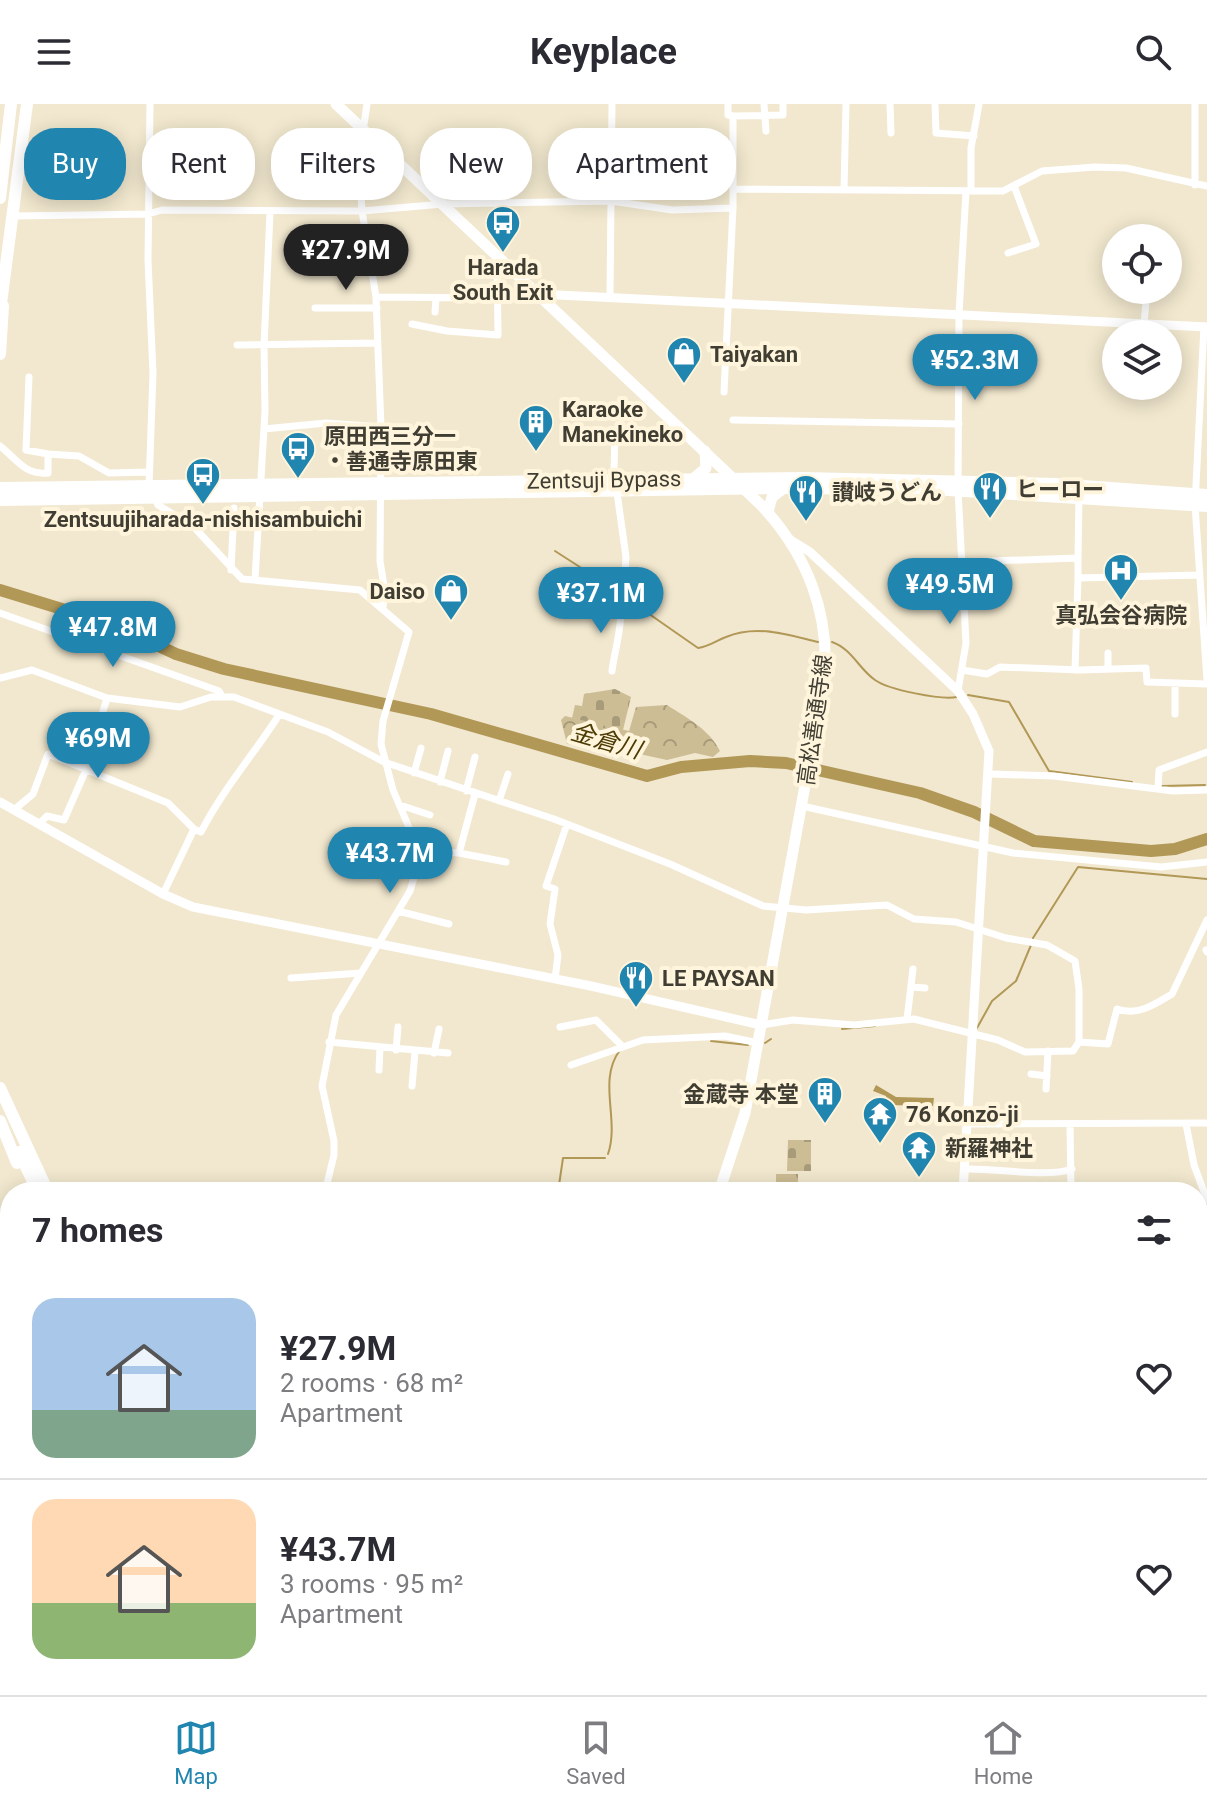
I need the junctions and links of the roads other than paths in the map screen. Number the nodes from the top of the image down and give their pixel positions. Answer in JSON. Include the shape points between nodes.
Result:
{"nodes":[{"id":1,"x":11,"y":104,"type":"edge"},
{"id":2,"x":27,"y":104,"type":"edge"},
{"id":3,"x":150,"y":104,"type":"edge"},
{"id":4,"x":336,"y":104,"type":"edge"},
{"id":5,"x":367,"y":104,"type":"edge"},
{"id":6,"x":612,"y":104,"type":"edge"},
{"id":7,"x":728,"y":104,"type":"edge"},
{"id":8,"x":764,"y":104,"type":"edge"},
{"id":9,"x":783,"y":104,"type":"edge"},
{"id":10,"x":846,"y":104,"type":"edge"},
{"id":11,"x":890,"y":104,"type":"edge"},
{"id":12,"x":935,"y":104,"type":"edge"},
{"id":13,"x":979,"y":104,"type":"edge"},
{"id":14,"x":1195,"y":104,"type":"edge"},
{"id":15,"x":764,"y":115,"type":"junction"},
{"id":16,"x":733,"y":116,"type":"junction"},
{"id":17,"x":362,"y":128,"type":"edge"},
{"id":18,"x":364,"y":128,"type":"edge"},
{"id":19,"x":733,"y":128,"type":"edge"},
{"id":20,"x":766,"y":131,"type":"dead end"},
{"id":21,"x":891,"y":133,"type":"dead end"},
{"id":22,"x":974,"y":136,"type":"junction"},
{"id":23,"x":404,"y":167,"type":"edge"},
{"id":24,"x":1195,"y":185,"type":"junction"},
{"id":25,"x":1014,"y":186,"type":"junction"},
{"id":26,"x":1207,"y":186,"type":"edge"},
{"id":27,"x":736,"y":189,"type":"edge"},
{"id":28,"x":844,"y":190,"type":"junction"},
{"id":29,"x":971,"y":190,"type":"junction"},
{"id":30,"x":0,"y":198,"type":"edge"},
{"id":31,"x":361,"y":200,"type":"edge"},
{"id":32,"x":497,"y":200,"type":"edge"},
{"id":33,"x":733,"y":200,"type":"edge"},
{"id":34,"x":611,"y":201,"type":"junction"},
{"id":35,"x":443,"y":204,"type":"junction"},
{"id":36,"x":497,"y":204,"type":"junction"},
{"id":37,"x":733,"y":208,"type":"junction"},
{"id":38,"x":362,"y":211,"type":"junction"},
{"id":39,"x":270,"y":213,"type":"junction"},
{"id":40,"x":148,"y":214,"type":"junction"},
{"id":41,"x":7,"y":216,"type":"edge"},
{"id":42,"x":1008,"y":253,"type":"dead end"},
{"id":43,"x":497,"y":256,"type":"junction"},
{"id":44,"x":4,"y":287,"type":"junction"},
{"id":45,"x":538,"y":294,"type":"junction"},
{"id":46,"x":610,"y":295,"type":"junction"},
{"id":47,"x":376,"y":297,"type":"junction"},
{"id":48,"x":436,"y":298,"type":"junction"},
{"id":49,"x":498,"y":298,"type":"junction"},
{"id":50,"x":729,"y":301,"type":"junction"},
{"id":51,"x":315,"y":308,"type":"dead end"},
{"id":52,"x":377,"y":308,"type":"junction"},
{"id":53,"x":0,"y":311,"type":"edge"},
{"id":54,"x":435,"y":312,"type":"dead end"},
{"id":55,"x":959,"y":314,"type":"junction"},
{"id":56,"x":1102,"y":322,"type":"edge"},
{"id":57,"x":412,"y":324,"type":"dead end"},
{"id":58,"x":1182,"y":325,"type":"edge"},
{"id":59,"x":1205,"y":326,"type":"edge"},
{"id":60,"x":377,"y":343,"type":"junction"},
{"id":61,"x":237,"y":345,"type":"dead end"},
{"id":62,"x":264,"y":346,"type":"junction"},
{"id":63,"x":0,"y":354,"type":"edge"},
{"id":64,"x":726,"y":361,"type":"junction"},
{"id":65,"x":760,"y":362,"type":"dead end"},
{"id":66,"x":29,"y":377,"type":"dead end"},
{"id":67,"x":724,"y":392,"type":"dead end"},
{"id":68,"x":733,"y":420,"type":"dead end"},
{"id":69,"x":959,"y":424,"type":"junction"},
{"id":70,"x":381,"y":427,"type":"junction"},
{"id":71,"x":264,"y":429,"type":"junction"},
{"id":72,"x":615,"y":431,"type":"dead end"},
{"id":73,"x":0,"y":446,"type":"edge"},
{"id":74,"x":705,"y":451,"type":"junction"},
{"id":75,"x":48,"y":454,"type":"junction"},
{"id":76,"x":149,"y":472,"type":"junction"},
{"id":77,"x":735,"y":478,"type":"junction"},
{"id":78,"x":693,"y":479,"type":"junction"},
{"id":79,"x":616,"y":485,"type":"junction"},
{"id":80,"x":958,"y":485,"type":"junction"},
{"id":81,"x":784,"y":488,"type":"junction"},
{"id":82,"x":382,"y":489,"type":"junction"},
{"id":83,"x":745,"y":489,"type":"junction"},
{"id":84,"x":260,"y":490,"type":"junction"},
{"id":85,"x":151,"y":492,"type":"junction"},
{"id":86,"x":3,"y":494,"type":"edge"},
{"id":87,"x":1079,"y":496,"type":"junction"},
{"id":88,"x":1201,"y":500,"type":"edge"},
{"id":89,"x":234,"y":508,"type":"dead end"},
{"id":90,"x":768,"y":512,"type":"junction"},
{"id":91,"x":789,"y":539,"type":"junction"},
{"id":92,"x":1078,"y":558,"type":"junction"},
{"id":93,"x":964,"y":562,"type":"junction"},
{"id":94,"x":825,"y":565,"type":"junction"},
{"id":95,"x":231,"y":570,"type":"junction"},
{"id":96,"x":809,"y":575,"type":"junction"},
{"id":97,"x":1199,"y":575,"type":"junction"},
{"id":98,"x":1078,"y":578,"type":"junction"},
{"id":99,"x":255,"y":579,"type":"junction"},
{"id":100,"x":383,"y":607,"type":"junction"},
{"id":101,"x":0,"y":616,"type":"edge"},
{"id":102,"x":1108,"y":653,"type":"dead end"},
{"id":103,"x":1108,"y":669,"type":"junction"},
{"id":104,"x":962,"y":670,"type":"junction"},
{"id":105,"x":1075,"y":670,"type":"junction"},
{"id":106,"x":612,"y":671,"type":"dead end"},
{"id":107,"x":0,"y":678,"type":"edge"},
{"id":108,"x":1207,"y":682,"type":"edge"},
{"id":109,"x":1175,"y":683,"type":"junction"},
{"id":110,"x":958,"y":691,"type":"junction"},
{"id":111,"x":222,"y":696,"type":"junction"},
{"id":112,"x":107,"y":698,"type":"junction"},
{"id":113,"x":1175,"y":714,"type":"dead end"},
{"id":114,"x":279,"y":715,"type":"junction"},
{"id":115,"x":421,"y":748,"type":"dead end"},
{"id":116,"x":448,"y":751,"type":"dead end"},
{"id":117,"x":1207,"y":752,"type":"edge"},
{"id":118,"x":475,"y":757,"type":"dead end"},
{"id":119,"x":384,"y":762,"type":"junction"},
{"id":120,"x":86,"y":768,"type":"junction"},
{"id":121,"x":414,"y":773,"type":"junction"},
{"id":122,"x":508,"y":774,"type":"dead end"},
{"id":123,"x":990,"y":774,"type":"junction"},
{"id":124,"x":440,"y":782,"type":"junction"},
{"id":125,"x":1158,"y":787,"type":"junction"},
{"id":126,"x":1207,"y":790,"type":"edge"},
{"id":127,"x":471,"y":793,"type":"junction"},
{"id":128,"x":499,"y":801,"type":"junction"},
{"id":129,"x":0,"y":802,"type":"edge"},
{"id":130,"x":400,"y":805,"type":"junction"},
{"id":131,"x":802,"y":805,"type":"junction"},
{"id":132,"x":15,"y":809,"type":"junction"},
{"id":133,"x":430,"y":815,"type":"dead end"},
{"id":134,"x":39,"y":824,"type":"junction"},
{"id":135,"x":567,"y":824,"type":"junction"},
{"id":136,"x":194,"y":829,"type":"junction"},
{"id":137,"x":985,"y":846,"type":"junction"},
{"id":138,"x":419,"y":851,"type":"junction"},
{"id":139,"x":459,"y":853,"type":"junction"},
{"id":140,"x":506,"y":862,"type":"dead end"},
{"id":141,"x":1207,"y":862,"type":"edge"},
{"id":142,"x":163,"y":894,"type":"junction"},
{"id":143,"x":783,"y":909,"type":"junction"},
{"id":144,"x":398,"y":911,"type":"junction"},
{"id":145,"x":1207,"y":920,"type":"edge"},
{"id":146,"x":449,"y":924,"type":"dead end"},
{"id":147,"x":979,"y":927,"type":"junction"},
{"id":148,"x":380,"y":945,"type":"junction"},
{"id":149,"x":913,"y":969,"type":"dead end"},
{"id":150,"x":361,"y":973,"type":"junction"},
{"id":151,"x":291,"y":978,"type":"dead end"},
{"id":152,"x":555,"y":979,"type":"junction"},
{"id":153,"x":911,"y":987,"type":"junction"},
{"id":154,"x":925,"y":988,"type":"dead end"},
{"id":155,"x":907,"y":1019,"type":"junction"},
{"id":156,"x":761,"y":1025,"type":"junction"},
{"id":157,"x":398,"y":1027,"type":"dead end"},
{"id":158,"x":560,"y":1027,"type":"dead end"},
{"id":159,"x":439,"y":1029,"type":"dead end"},
{"id":160,"x":972,"y":1033,"type":"junction"},
{"id":161,"x":329,"y":1042,"type":"junction"},
{"id":162,"x":1079,"y":1042,"type":"junction"},
{"id":163,"x":758,"y":1043,"type":"junction"},
{"id":164,"x":621,"y":1045,"type":"junction"},
{"id":165,"x":380,"y":1048,"type":"junction"},
{"id":166,"x":396,"y":1050,"type":"junction"},
{"id":167,"x":1048,"y":1051,"type":"junction"},
{"id":168,"x":415,"y":1052,"type":"junction"},
{"id":169,"x":434,"y":1053,"type":"junction"},
{"id":170,"x":448,"y":1053,"type":"dead end"},
{"id":171,"x":571,"y":1065,"type":"dead end"},
{"id":172,"x":379,"y":1070,"type":"dead end"},
{"id":173,"x":1031,"y":1074,"type":"dead end"},
{"id":174,"x":1047,"y":1076,"type":"junction"},
{"id":175,"x":412,"y":1086,"type":"dead end"},
{"id":176,"x":0,"y":1088,"type":"edge"},
{"id":177,"x":1046,"y":1089,"type":"dead end"},
{"id":178,"x":3,"y":1105,"type":"edge"},
{"id":179,"x":0,"y":1121,"type":"edge"},
{"id":180,"x":1207,"y":1123,"type":"edge"},
{"id":181,"x":967,"y":1124,"type":"junction"},
{"id":182,"x":1070,"y":1124,"type":"junction"},
{"id":183,"x":1186,"y":1124,"type":"junction"},
{"id":184,"x":965,"y":1169,"type":"junction"},
{"id":185,"x":1072,"y":1169,"type":"junction"},
{"id":186,"x":25,"y":1182,"type":"edge"},
{"id":187,"x":34,"y":1182,"type":"edge"},
{"id":188,"x":43,"y":1182,"type":"edge"},
{"id":189,"x":51,"y":1182,"type":"edge"},
{"id":190,"x":327,"y":1182,"type":"edge"},
{"id":191,"x":722,"y":1182,"type":"edge"},
{"id":192,"x":964,"y":1182,"type":"edge"},
{"id":193,"x":1071,"y":1182,"type":"edge"},
{"id":194,"x":1200,"y":1182,"type":"edge"}],
"edges":[{"from":1,"to":30,"type":"highway"},
{"from":2,"to":41,"type":"highway"},
{"from":3,"to":40,"type":"street"},
{"from":4,"to":17,"type":"main road","name":"高松善通寺線"},
{"from":5,"to":18,"type":"street"},
{"from":6,"to":34,"type":"street"},
{"from":7,"to":16,"type":"street","via":[[728,115]]},
{"from":8,"to":15,"type":"street"},
{"from":9,"to":15,"type":"street","via":[[783,115]]},
{"from":10,"to":28,"type":"street"},
{"from":11,"to":21,"type":"street"},
{"from":12,"to":22,"type":"street","via":[[936,133]]},
{"from":13,"to":22,"type":"street"},
{"from":14,"to":24,"type":"street"},
{"from":15,"to":16,"type":"street"},
{"from":15,"to":20,"type":"street"},
{"from":16,"to":19,"type":"street"},
{"from":22,"to":29,"type":"street"},
{"from":23,"to":35,"type":"main road","name":"高松善通寺線"},
{"from":24,"to":25,"type":"street","via":[[1126,168],[1095,167],[1042,171]]},
{"from":24,"to":26,"type":"street"},
{"from":25,"to":29,"type":"street"},
{"from":25,"to":42,"type":"street","via":[[1036,244]]},
{"from":27,"to":28,"type":"street"},
{"from":28,"to":29,"type":"street"},
{"from":29,"to":55,"type":"street","via":[[966,191],[961,239]]},
{"from":31,"to":38,"type":"street"},
{"from":32,"to":36,"type":"street"},
{"from":33,"to":37,"type":"street"},
{"from":34,"to":36,"type":"street"},
{"from":34,"to":37,"type":"street","via":[[672,210]]},
{"from":34,"to":46,"type":"street"},
{"from":35,"to":36,"type":"street"},
{"from":35,"to":38,"type":"street"},
{"from":35,"to":43,"type":"main road","name":"高松善通寺線"},
{"from":37,"to":50,"type":"street"},
{"from":38,"to":39,"type":"street"},
{"from":38,"to":47,"type":"street"},
{"from":39,"to":40,"type":"street"},
{"from":39,"to":62,"type":"street"},
{"from":40,"to":41,"type":"street"},
{"from":40,"to":76,"type":"street","via":[[153,373]]},
{"from":41,"to":44,"type":"highway"},
{"from":43,"to":45,"type":"main road","name":"高松善通寺線"},
{"from":43,"to":49,"type":"street"},
{"from":44,"to":53,"type":"highway"},
{"from":44,"to":63,"type":"highway"},
{"from":45,"to":46,"type":"street"},
{"from":45,"to":74,"type":"main road","name":"高松善通寺線"},
{"from":46,"to":50,"type":"street"},
{"from":47,"to":48,"type":"street"},
{"from":47,"to":52,"type":"street"},
{"from":48,"to":49,"type":"street"},
{"from":48,"to":54,"type":"street"},
{"from":49,"to":57,"type":"street","via":[[498,335]]},
{"from":50,"to":55,"type":"street"},
{"from":50,"to":64,"type":"street"},
{"from":51,"to":52,"type":"street"},
{"from":52,"to":60,"type":"street"},
{"from":55,"to":56,"type":"street"},
{"from":55,"to":69,"type":"street"},
{"from":58,"to":59,"type":"street"},
{"from":59,"to":88,"type":"street"},
{"from":60,"to":62,"type":"street"},
{"from":60,"to":70,"type":"street"},
{"from":61,"to":62,"type":"street"},
{"from":62,"to":71,"type":"street"},
{"from":64,"to":65,"type":"street"},
{"from":64,"to":67,"type":"street"},
{"from":66,"to":75,"type":"street","via":[[26,450]]},
{"from":68,"to":69,"type":"street"},
{"from":69,"to":80,"type":"street"},
{"from":70,"to":71,"type":"street","via":[[326,423]]},
{"from":70,"to":82,"type":"street"},
{"from":71,"to":84,"type":"street"},
{"from":72,"to":79,"type":"street"},
{"from":73,"to":75,"type":"street","via":[[21,467],[38,474],[48,473]]},
{"from":74,"to":77,"type":"main road","name":"高松善通寺線"},
{"from":74,"to":78,"type":"main road","via":[[706,468]]},
{"from":75,"to":76,"type":"street","via":[[79,456],[109,473]]},
{"from":76,"to":85,"type":"street"},
{"from":77,"to":78,"type":"highway","name":"Zentsuji Bypass"},
{"from":77,"to":80,"type":"highway","name":"Zentsuji Bypass"},
{"from":77,"to":83,"type":"main road","name":"高松善通寺線"},
{"from":78,"to":79,"type":"highway","name":"Zentsuji Bypass"},
{"from":79,"to":82,"type":"highway","name":"Zentsuji Bypass"},
{"from":79,"to":83,"type":"highway","name":"Zentsuji Bypass"},
{"from":79,"to":106,"type":"street","via":[[626,557],[625,572],[614,590],[620,601]]},
{"from":80,"to":81,"type":"highway","name":"Zentsuji Bypass"},
{"from":80,"to":87,"type":"highway","name":"Zentsuji Bypass"},
{"from":80,"to":88,"type":"highway","name":"Zentsuji Bypass"},
{"from":80,"to":93,"type":"street"},
{"from":81,"to":83,"type":"highway","name":"Zentsuji Bypass"},
{"from":81,"to":90,"type":"main road","via":[[772,497]]},
{"from":82,"to":84,"type":"highway","name":"Zentsuji Bypass"},
{"from":82,"to":100,"type":"street"},
{"from":83,"to":90,"type":"main road","name":"高松善通寺線"},
{"from":84,"to":85,"type":"highway","name":"Zentsuji Bypass"},
{"from":84,"to":99,"type":"street"},
{"from":85,"to":86,"type":"highway","name":"Zentsuji Bypass"},
{"from":85,"to":95,"type":"street","via":[[162,509],[193,526]]},
{"from":87,"to":88,"type":"highway","name":"Zentsuji Bypass"},
{"from":87,"to":92,"type":"street"},
{"from":88,"to":97,"type":"street"},
{"from":89,"to":95,"type":"street"},
{"from":90,"to":91,"type":"main road","name":"高松善通寺線"},
{"from":91,"to":94,"type":"street"},
{"from":91,"to":96,"type":"main road","name":"高松善通寺線"},
{"from":92,"to":93,"type":"street"},
{"from":92,"to":98,"type":"street"},
{"from":93,"to":104,"type":"street"},
{"from":94,"to":96,"type":"street","via":[[813,565]]},
{"from":94,"to":110,"type":"street"},
{"from":95,"to":99,"type":"street","via":[[242,579]]},
{"from":96,"to":131,"type":"main road","name":"高松善通寺線","via":[[824,626],[826,665]]},
{"from":97,"to":98,"type":"street"},
{"from":97,"to":108,"type":"street"},
{"from":98,"to":105,"type":"street"},
{"from":99,"to":100,"type":"street","via":[[351,588]]},
{"from":100,"to":119,"type":"street","via":[[409,632],[383,721]]},
{"from":101,"to":111,"type":"street"},
{"from":102,"to":103,"type":"street"},
{"from":103,"to":105,"type":"street"},
{"from":103,"to":109,"type":"street","via":[[1146,668],[1147,682]]},
{"from":104,"to":105,"type":"street"},
{"from":104,"to":110,"type":"street"},
{"from":107,"to":112,"type":"street","via":[[32,670]]},
{"from":108,"to":109,"type":"street"},
{"from":109,"to":113,"type":"street"},
{"from":110,"to":123,"type":"street","via":[[982,732]]},
{"from":111,"to":112,"type":"street","via":[[180,707]]},
{"from":111,"to":114,"type":"street"},
{"from":112,"to":120,"type":"street"},
{"from":114,"to":119,"type":"street","via":[[328,732]]},
{"from":114,"to":136,"type":"street","via":[[234,775],[201,832]]},
{"from":115,"to":121,"type":"street"},
{"from":116,"to":124,"type":"street"},
{"from":117,"to":125,"type":"street","via":[[1159,770]]},
{"from":118,"to":127,"type":"street"},
{"from":119,"to":121,"type":"street"},
{"from":119,"to":130,"type":"street"},
{"from":120,"to":132,"type":"street","via":[[48,754],[33,794]]},
{"from":120,"to":134,"type":"street","via":[[64,820],[47,816]]},
{"from":120,"to":136,"type":"street","via":[[168,803]]},
{"from":121,"to":124,"type":"street"},
{"from":122,"to":128,"type":"street"},
{"from":123,"to":125,"type":"street"},
{"from":123,"to":137,"type":"street"},
{"from":124,"to":127,"type":"street"},
{"from":125,"to":126,"type":"street"},
{"from":127,"to":128,"type":"street"},
{"from":127,"to":139,"type":"street"},
{"from":128,"to":135,"type":"street"},
{"from":129,"to":132,"type":"street"},
{"from":130,"to":133,"type":"street"},
{"from":130,"to":138,"type":"street"},
{"from":131,"to":137,"type":"street"},
{"from":131,"to":143,"type":"main road","name":"高松善通寺線"},
{"from":132,"to":134,"type":"street"},
{"from":134,"to":142,"type":"street"},
{"from":135,"to":143,"type":"street","via":[[763,906]]},
{"from":135,"to":152,"type":"street","via":[[546,886],[555,889],[550,924],[558,955]]},
{"from":136,"to":142,"type":"street"},
{"from":137,"to":141,"type":"street","via":[[1051,858],[1161,867]]},
{"from":137,"to":147,"type":"street"},
{"from":138,"to":139,"type":"street"},
{"from":138,"to":144,"type":"street","via":[[415,877]]},
{"from":139,"to":140,"type":"street"},
{"from":142,"to":148,"type":"street","via":[[216,913]]},
{"from":143,"to":147,"type":"street","via":[[887,905],[914,919]]},
{"from":143,"to":156,"type":"main road","name":"高松善通寺線"},
{"from":144,"to":146,"type":"street"},
{"from":144,"to":148,"type":"street"},
{"from":145,"to":162,"type":"street","via":[[1172,994],[1146,1010],[1117,1009],[1108,1044]]},
{"from":147,"to":160,"type":"street"},
{"from":147,"to":162,"type":"street","via":[[1047,945],[1075,961]]},
{"from":148,"to":150,"type":"street"},
{"from":148,"to":152,"type":"street"},
{"from":149,"to":153,"type":"street"},
{"from":150,"to":151,"type":"street"},
{"from":150,"to":161,"type":"street","via":[[339,1007]]},
{"from":152,"to":156,"type":"street"},
{"from":153,"to":154,"type":"street"},
{"from":153,"to":155,"type":"street"},
{"from":155,"to":156,"type":"street"},
{"from":155,"to":160,"type":"street"},
{"from":156,"to":163,"type":"main road","name":"高松善通寺線"},
{"from":157,"to":166,"type":"street"},
{"from":158,"to":164,"type":"street","via":[[596,1020]]},
{"from":159,"to":169,"type":"street"},
{"from":160,"to":167,"type":"street","via":[[1025,1052]]},
{"from":160,"to":181,"type":"street"},
{"from":161,"to":165,"type":"street"},
{"from":161,"to":190,"type":"street","via":[[322,1086],[334,1155]]},
{"from":162,"to":167,"type":"street","via":[[1073,1051]]},
{"from":163,"to":164,"type":"street","via":[[725,1036]]},
{"from":163,"to":191,"type":"main road","name":"高松善通寺線","via":[[745,1113]]},
{"from":164,"to":171,"type":"street"},
{"from":165,"to":166,"type":"street"},
{"from":165,"to":172,"type":"street"},
{"from":166,"to":168,"type":"street"},
{"from":167,"to":174,"type":"street"},
{"from":168,"to":169,"type":"street"},
{"from":168,"to":175,"type":"street"},
{"from":169,"to":170,"type":"street"},
{"from":173,"to":174,"type":"street"},
{"from":174,"to":177,"type":"street"},
{"from":176,"to":178,"type":"highway"},
{"from":178,"to":187,"type":"highway"},
{"from":178,"to":188,"type":"highway"},
{"from":178,"to":189,"type":"highway"},
{"from":179,"to":186,"type":"highway"},
{"from":180,"to":183,"type":"street"},
{"from":181,"to":182,"type":"street"},
{"from":181,"to":184,"type":"street"},
{"from":182,"to":183,"type":"street"},
{"from":182,"to":185,"type":"street"},
{"from":183,"to":194,"type":"street"},
{"from":184,"to":185,"type":"street","via":[[1051,1174]]},
{"from":184,"to":192,"type":"street"},
{"from":185,"to":193,"type":"street"}]}
